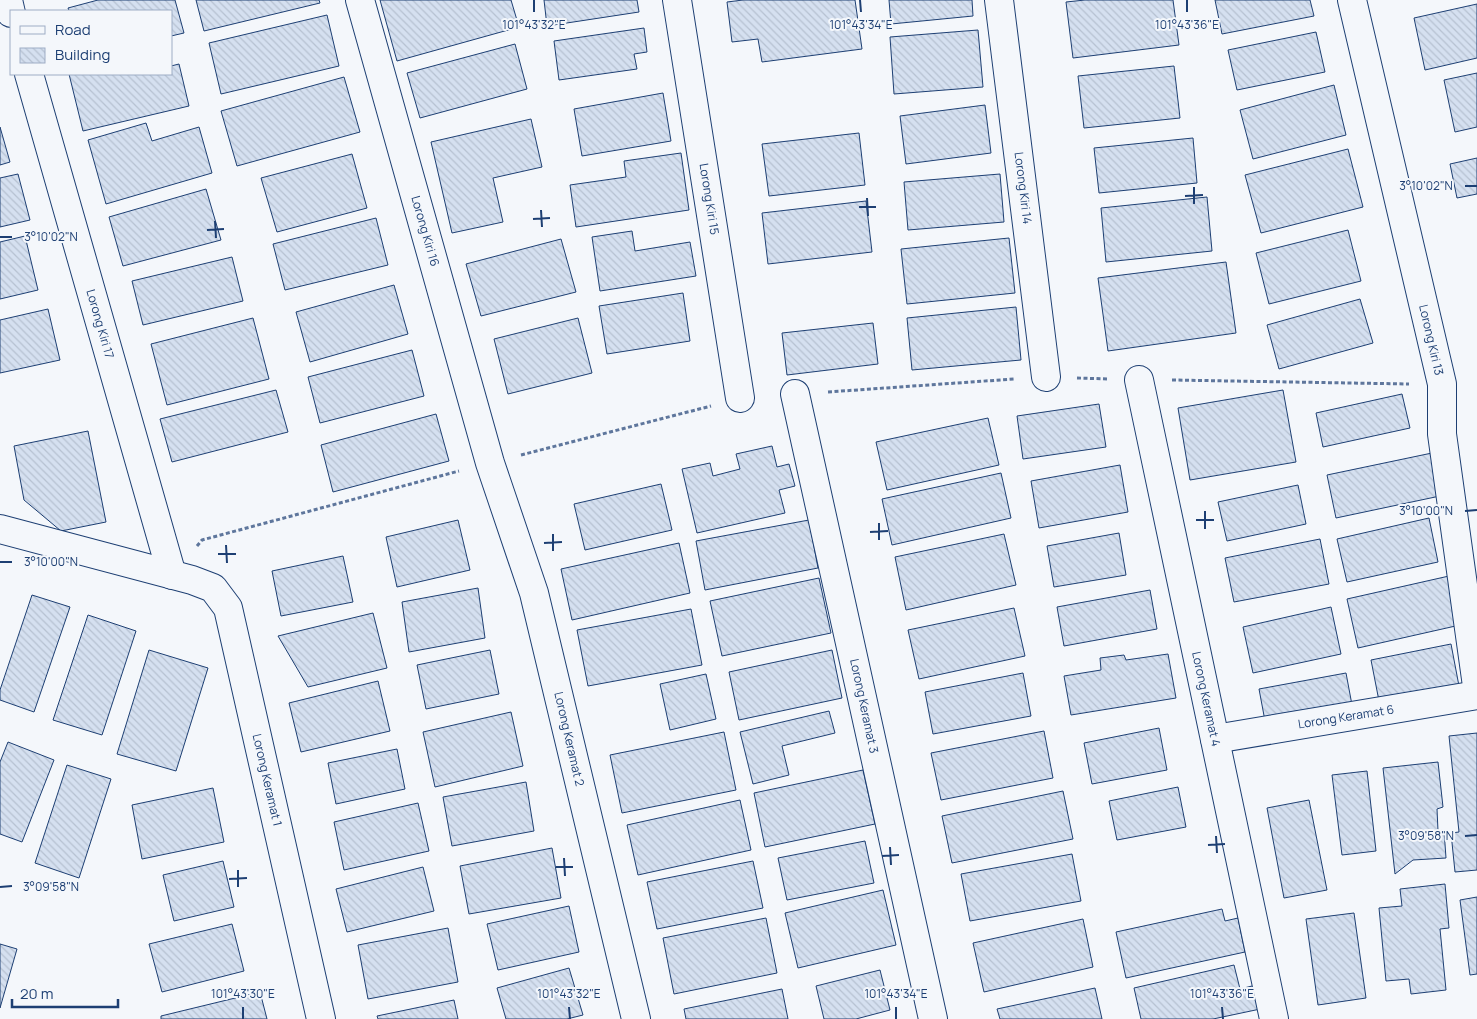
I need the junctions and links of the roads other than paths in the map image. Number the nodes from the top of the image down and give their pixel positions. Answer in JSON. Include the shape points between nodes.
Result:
{"nodes":[{"id":1,"x":360,"y":0,"type":"edge"},
{"id":2,"x":677,"y":0,"type":"edge"},
{"id":3,"x":999,"y":0,"type":"edge"},
{"id":4,"x":1352,"y":0,"type":"edge"},
{"id":5,"x":29,"y":75,"type":"edge"},
{"id":6,"x":1046,"y":377,"type":"dead end"},
{"id":7,"x":1139,"y":380,"type":"dead end"},
{"id":8,"x":795,"y":394,"type":"dead end"},
{"id":9,"x":740,"y":398,"type":"dead end"},
{"id":10,"x":490,"y":463,"type":"joint"},
{"id":11,"x":0,"y":529,"type":"edge"},
{"id":12,"x":172,"y":574,"type":"junction"},
{"id":13,"x":1477,"y":686,"type":"edge"},
{"id":14,"x":1477,"y":695,"type":"edge"},
{"id":15,"x":1215,"y":739,"type":"junction"},
{"id":16,"x":321,"y":1019,"type":"edge"},
{"id":17,"x":636,"y":1019,"type":"edge"},
{"id":18,"x":933,"y":1019,"type":"edge"},
{"id":19,"x":1274,"y":1019,"type":"edge"}],
"edges":[{"from":1,"to":10,"type":"street","name":"Lorong Kiri 16"},
{"from":2,"to":9,"type":"street","name":"Lorong Kiri 15"},
{"from":3,"to":6,"type":"street","name":"Lorong Kiri 14"},
{"from":4,"to":13,"type":"street","name":"Lorong Kiri 13","via":[[1442,384],[1442,434]]},
{"from":5,"to":12,"type":"street","name":"Lorong Kiri 17"},
{"from":7,"to":15,"type":"street","name":"Lorong Keramat 4"},
{"from":8,"to":18,"type":"street","name":"Lorong Keramat 3"},
{"from":10,"to":17,"type":"street","name":"Lorong Keramat 2","via":[[534,594]]},
{"from":11,"to":12,"type":"street","name":"Lorong Keramat 1"},
{"from":12,"to":16,"type":"street","name":"Lorong Keramat 1","via":[[213,588],[228,608]]},
{"from":14,"to":15,"type":"street","name":"Lorong Keramat 6"},
{"from":15,"to":19,"type":"street","name":"Lorong Keramat 4"}]}
